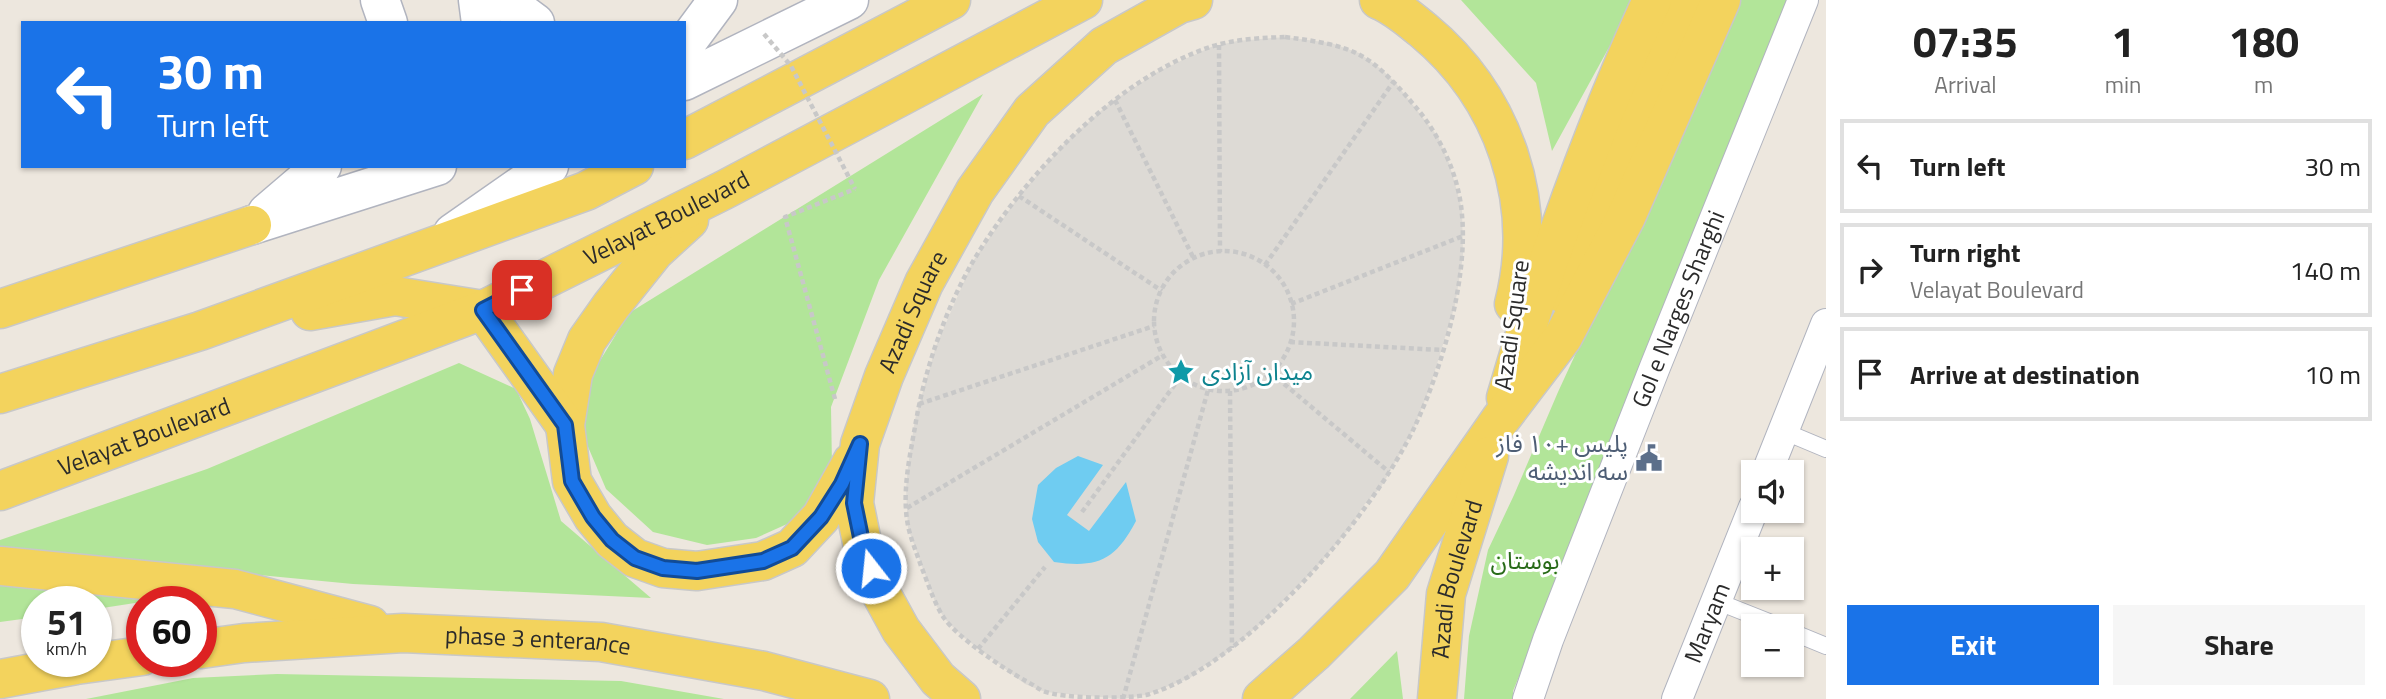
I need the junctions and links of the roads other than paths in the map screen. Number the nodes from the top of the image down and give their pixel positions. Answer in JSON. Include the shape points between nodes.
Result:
{"nodes":[{"id":1,"x":380,"y":0,"type":"edge"},
{"id":2,"x":478,"y":0,"type":"edge"},
{"id":3,"x":504,"y":0,"type":"edge"},
{"id":4,"x":718,"y":0,"type":"edge"},
{"id":5,"x":849,"y":0,"type":"edge"},
{"id":6,"x":951,"y":0,"type":"edge"},
{"id":7,"x":1083,"y":0,"type":"edge"},
{"id":8,"x":1193,"y":0,"type":"edge"},
{"id":9,"x":1380,"y":0,"type":"edge"},
{"id":10,"x":1652,"y":0,"type":"edge"},
{"id":11,"x":1688,"y":0,"type":"edge"},
{"id":12,"x":1721,"y":0,"type":"edge"},
{"id":13,"x":1803,"y":0,"type":"edge"},
{"id":14,"x":387,"y":21,"type":"edge"},
{"id":15,"x":481,"y":21,"type":"edge"},
{"id":16,"x":532,"y":21,"type":"edge"},
{"id":17,"x":686,"y":43,"type":"edge"},
{"id":18,"x":686,"y":80,"type":"edge"},
{"id":19,"x":686,"y":139,"type":"edge"},
{"id":20,"x":320,"y":168,"type":"edge"},
{"id":21,"x":431,"y":168,"type":"edge"},
{"id":22,"x":547,"y":168,"type":"edge"},
{"id":23,"x":630,"y":168,"type":"edge"},
{"id":24,"x":724,"y":190,"type":"junction"},
{"id":25,"x":252,"y":225,"type":"junction"},
{"id":26,"x":433,"y":247,"type":"junction"},
{"id":27,"x":0,"y":309,"type":"edge"},
{"id":28,"x":483,"y":310,"type":"junction"},
{"id":29,"x":1826,"y":324,"type":"edge"},
{"id":30,"x":200,"y":331,"type":"junction"},
{"id":31,"x":0,"y":394,"type":"edge"},
{"id":32,"x":1500,"y":420,"type":"junction"},
{"id":33,"x":565,"y":425,"type":"junction"},
{"id":34,"x":1783,"y":431,"type":"junction"},
{"id":35,"x":860,"y":444,"type":"junction"},
{"id":36,"x":1826,"y":449,"type":"edge"},
{"id":37,"x":1772,"y":460,"type":"edge"},
{"id":38,"x":0,"y":491,"type":"edge"},
{"id":39,"x":1747,"y":523,"type":"edge"},
{"id":40,"x":0,"y":566,"type":"edge"},
{"id":41,"x":1716,"y":601,"type":"junction"},
{"id":42,"x":1749,"y":614,"type":"edge"},
{"id":43,"x":403,"y":633,"type":"junction"},
{"id":44,"x":1804,"y":637,"type":"edge"},
{"id":45,"x":1826,"y":646,"type":"edge"},
{"id":46,"x":217,"y":647,"type":"edge"},
{"id":47,"x":126,"y":658,"type":"edge"},
{"id":48,"x":0,"y":679,"type":"edge"},
{"id":49,"x":870,"y":699,"type":"edge"},
{"id":50,"x":961,"y":699,"type":"edge"},
{"id":51,"x":1262,"y":699,"type":"edge"},
{"id":52,"x":1437,"y":699,"type":"edge"},
{"id":53,"x":1528,"y":699,"type":"edge"},
{"id":54,"x":1677,"y":699,"type":"edge"}],
"edges":[{"from":1,"to":14,"type":"main road"},
{"from":2,"to":15,"type":"main road"},
{"from":3,"to":16,"type":"main road"},
{"from":4,"to":17,"type":"main road"},
{"from":5,"to":18,"type":"main road"},
{"from":6,"to":19,"type":"main road"},
{"from":7,"to":24,"type":"main road","name":"Velayat Boulevard"},
{"from":8,"to":35,"type":"main road","name":"Azadi Square","via":[[1104,46],[1032,111],[975,191],[924,283]]},
{"from":9,"to":32,"type":"main road","name":"Azadi Square","via":[[1394,6],[1447,50],[1485,100],[1516,181],[1524,234],[1521,278],[1505,338]]},
{"from":10,"to":32,"type":"main road","via":[[1614,83],[1560,226]]},
{"from":11,"to":32,"type":"main road","via":[[1608,177],[1570,277]]},
{"from":12,"to":32,"type":"main road","via":[[1599,272],[1563,337]]},
{"from":13,"to":53,"type":"street","name":"Gol e Narges Sharghi","via":[[1644,393]]},
{"from":20,"to":25,"type":"main road"},
{"from":21,"to":25,"type":"main road"},
{"from":22,"to":26,"type":"main road"},
{"from":23,"to":26,"type":"main road","via":[[586,191]]},
{"from":24,"to":28,"type":"main road","name":"Velayat Boulevard"},
{"from":24,"to":33,"type":"main road","via":[[655,250],[587,340],[573,374]]},
{"from":25,"to":27,"type":"main road"},
{"from":26,"to":30,"type":"main road"},
{"from":28,"to":30,"type":"main road","via":[[394,296]]},
{"from":28,"to":33,"type":"main road"},
{"from":28,"to":38,"type":"main road","name":"Velayat Boulevard"},
{"from":29,"to":34,"type":"street"},
{"from":30,"to":31,"type":"main road"},
{"from":32,"to":51,"type":"main road","name":"Azadi Square","via":[[1392,575]]},
{"from":32,"to":52,"type":"main road","name":"َAzadi Boulevard","via":[[1446,594]]},
{"from":33,"to":35,"type":"main road","via":[[572,481],[612,540],[635,558],[663,568],[697,571],[763,561],[792,548],[821,517]]},
{"from":34,"to":36,"type":"lane"},
{"from":34,"to":37,"type":"street"},
{"from":35,"to":50,"type":"main road","name":"Azadi Square","via":[[854,503],[878,588],[901,629],[939,679]]},
{"from":39,"to":41,"type":"street","name":"Maryam"},
{"from":40,"to":43,"type":"main road","via":[[234,589]]},
{"from":41,"to":42,"type":"lane"},
{"from":41,"to":54,"type":"street","name":"Maryam"},
{"from":43,"to":46,"type":"main road","name":"phase 3 enterance"},
{"from":43,"to":49,"type":"main road","name":"phase 3 enterance","via":[[601,642],[764,671]]},
{"from":44,"to":45,"type":"lane"},
{"from":47,"to":48,"type":"main road"}]}
